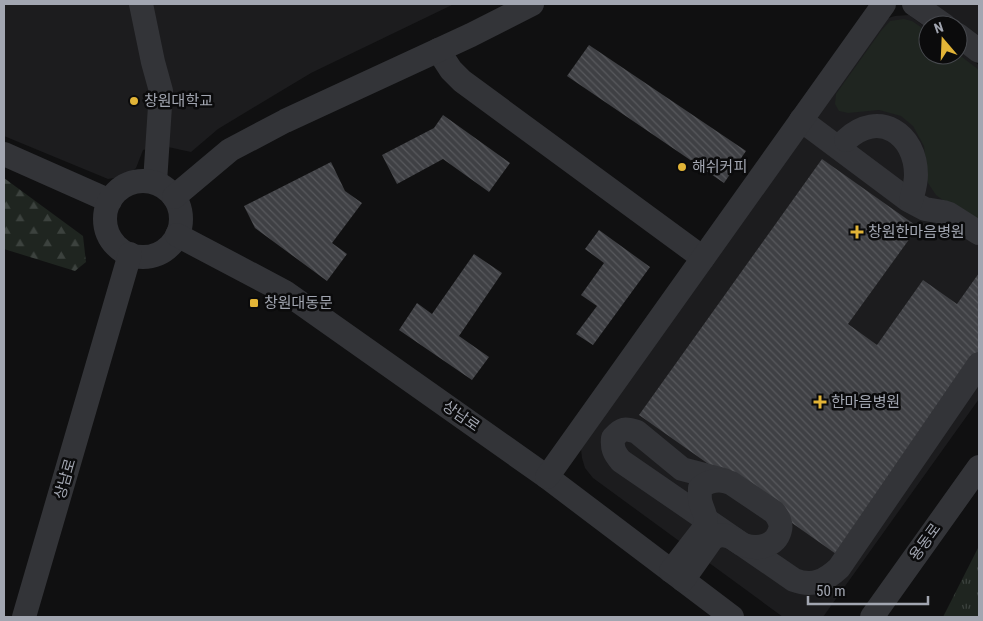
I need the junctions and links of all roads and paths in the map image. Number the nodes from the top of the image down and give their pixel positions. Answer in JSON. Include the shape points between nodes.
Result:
{"nodes":[{"id":1,"x":141,"y":4,"type":"edge"},
{"id":2,"x":532,"y":4,"type":"edge"},
{"id":3,"x":884,"y":4,"type":"edge"},
{"id":4,"x":914,"y":4,"type":"edge"},
{"id":5,"x":930,"y":15,"type":"edge"},
{"id":6,"x":968,"y":43,"type":"edge"},
{"id":7,"x":438,"y":50,"type":"junction"},
{"id":8,"x":979,"y":51,"type":"edge"},
{"id":9,"x":801,"y":120,"type":"junction"},
{"id":10,"x":846,"y":140,"type":"dead end"},
{"id":11,"x":4,"y":154,"type":"edge"},
{"id":12,"x":155,"y":182,"type":"junction"},
{"id":13,"x":174,"y":197,"type":"junction"},
{"id":14,"x":110,"y":201,"type":"junction"},
{"id":15,"x":910,"y":201,"type":"junction"},
{"id":16,"x":979,"y":233,"type":"edge"},
{"id":17,"x":177,"y":235,"type":"junction"},
{"id":18,"x":130,"y":254,"type":"junction"},
{"id":19,"x":703,"y":258,"type":"junction"},
{"id":20,"x":979,"y":364,"type":"edge"},
{"id":21,"x":979,"y":467,"type":"edge"},
{"id":22,"x":547,"y":477,"type":"junction"},
{"id":23,"x":724,"y":480,"type":"junction"},
{"id":24,"x":707,"y":520,"type":"junction"},
{"id":25,"x":742,"y":544,"type":"junction"},
{"id":26,"x":677,"y":576,"type":"junction"},
{"id":27,"x":24,"y":617,"type":"edge"},
{"id":28,"x":732,"y":617,"type":"edge"},
{"id":29,"x":872,"y":617,"type":"edge"}],
"edges":[{"from":1,"to":12,"type":"street","via":[[161,91]]},
{"from":2,"to":7,"type":"street"},
{"from":3,"to":9,"type":"street"},
{"from":4,"to":5,"type":"street"},
{"from":6,"to":8,"type":"street"},
{"from":7,"to":13,"type":"street","via":[[230,150]]},
{"from":7,"to":19,"type":"street","via":[[462,81]]},
{"from":9,"to":15,"type":"street"},
{"from":9,"to":19,"type":"street"},
{"from":10,"to":15,"type":"street","via":[[857,131],[874,126],[884,126],[901,136],[914,160],[916,175]]},
{"from":11,"to":14,"type":"street"},
{"from":12,"to":13,"type":"street"},
{"from":12,"to":14,"type":"street","via":[[131,182],[120,188]]},
{"from":13,"to":17,"type":"street","via":[[181,219]]},
{"from":14,"to":18,"type":"street","via":[[106,207],[107,232],[114,243]]},
{"from":15,"to":16,"type":"street","via":[[926,209],[949,214]]},
{"from":17,"to":18,"type":"street","via":[[162,252],[149,256]]},
{"from":17,"to":22,"type":"street","name":"상남로","via":[[285,292]]},
{"from":18,"to":27,"type":"street","name":"상남로"},
{"from":19,"to":22,"type":"street"},
{"from":20,"to":25,"type":"street","via":[[839,568],[830,576],[804,584]]},
{"from":21,"to":29,"type":"street","name":"용동로"},
{"from":22,"to":26,"type":"street","name":"상남로"},
{"from":23,"to":24,"type":"street","via":[[706,483],[700,488]]},
{"from":23,"to":24,"type":"street","via":[[682,469],[637,432],[623,429],[613,438],[614,453],[621,460]]},
{"from":23,"to":25,"type":"street","via":[[732,482],[774,512],[781,526],[774,541],[766,546]]},
{"from":24,"to":25,"type":"street"},
{"from":24,"to":26,"type":"street"},
{"from":25,"to":26,"type":"street","via":[[718,535]]},
{"from":26,"to":28,"type":"street","name":"상남로"}]}
